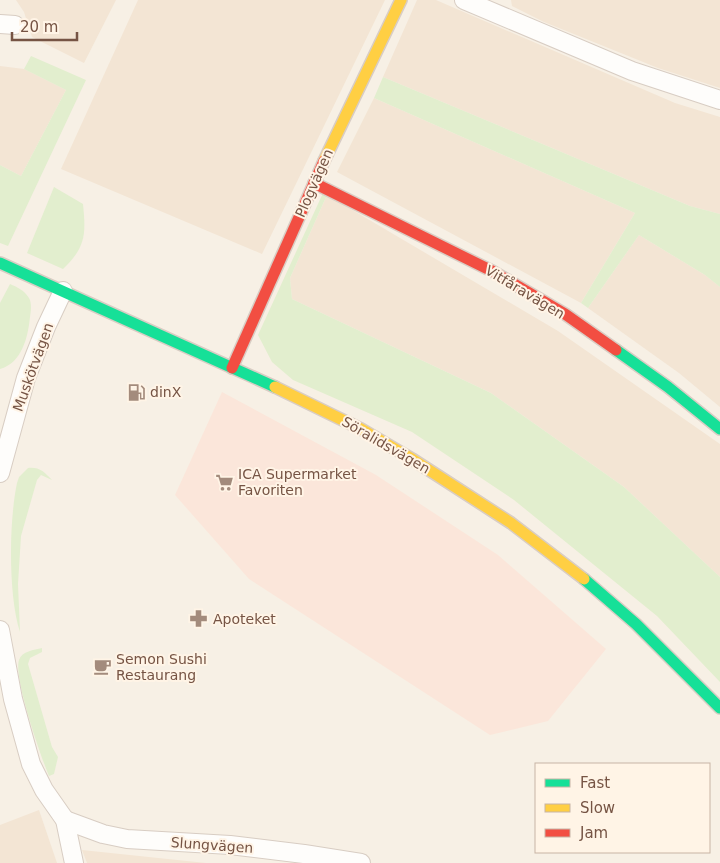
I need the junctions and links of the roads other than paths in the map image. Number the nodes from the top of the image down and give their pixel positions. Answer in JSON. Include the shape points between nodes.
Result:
{"nodes":[{"id":1,"x":401,"y":0,"type":"edge"},
{"id":2,"x":464,"y":0,"type":"edge"},
{"id":3,"x":720,"y":100,"type":"edge"},
{"id":4,"x":314,"y":183,"type":"junction"},
{"id":5,"x":0,"y":263,"type":"edge"},
{"id":6,"x":63,"y":291,"type":"junction"},
{"id":7,"x":232,"y":368,"type":"junction"},
{"id":8,"x":720,"y":429,"type":"edge"},
{"id":9,"x":3,"y":447,"type":"edge"},
{"id":10,"x":0,"y":472,"type":"edge"},
{"id":11,"x":0,"y":630,"type":"edge"},
{"id":12,"x":720,"y":708,"type":"edge"},
{"id":13,"x":64,"y":820,"type":"junction"},
{"id":14,"x":74,"y":863,"type":"edge"},
{"id":15,"x":361,"y":863,"type":"edge"}],
"edges":[{"from":1,"to":4,"type":"street","name":"Plogvägen"},
{"from":2,"to":3,"type":"street","via":[[632,71]]},
{"from":4,"to":7,"type":"street","name":"Plogvägen"},
{"from":4,"to":8,"type":"street","name":"Vitfåravägen","via":[[492,271],[565,314],[668,387]]},
{"from":5,"to":6,"type":"street","name":"Söralidsvägen"},
{"from":6,"to":7,"type":"street","name":"Söralidsvägen"},
{"from":6,"to":9,"type":"street","name":"Muskötvägen","via":[[26,378]]},
{"from":7,"to":12,"type":"street","name":"Söralidsvägen","via":[[361,429],[510,522],[598,590]]},
{"from":9,"to":10,"type":"street","name":"Muskötvägen"},
{"from":11,"to":13,"type":"street","via":[[13,699],[31,764]]},
{"from":13,"to":14,"type":"street"},
{"from":13,"to":15,"type":"street","name":"Slungvägen","via":[[127,839],[230,845]]}]}
